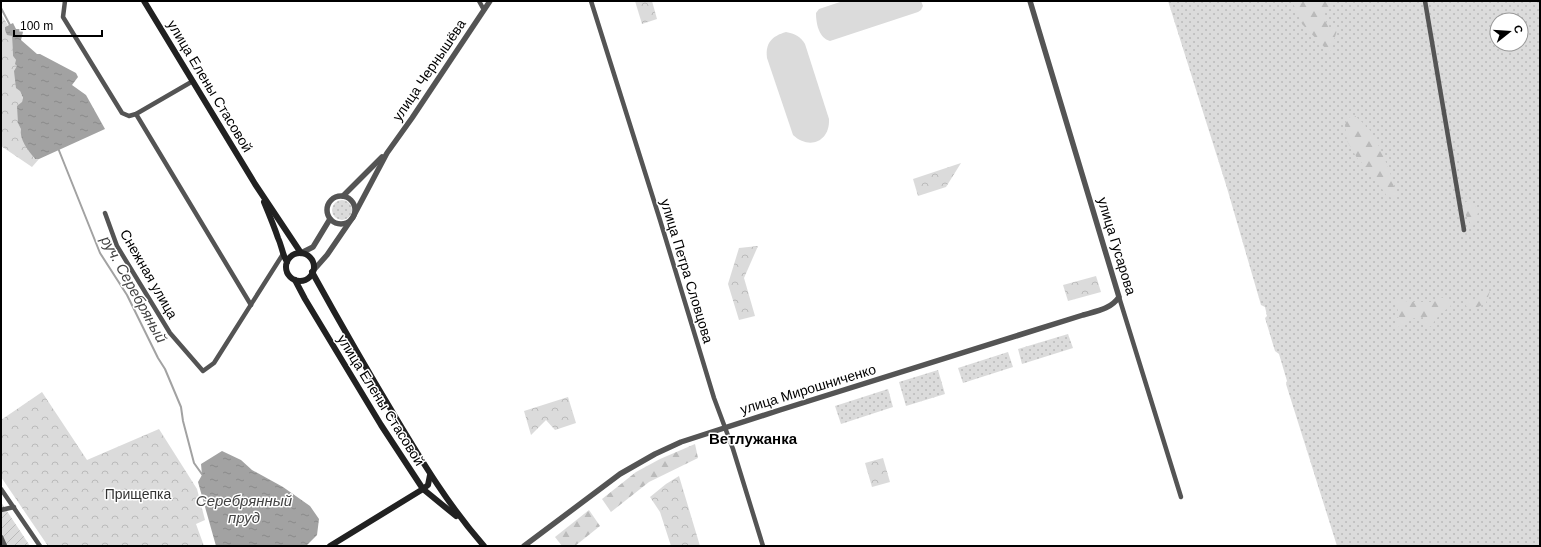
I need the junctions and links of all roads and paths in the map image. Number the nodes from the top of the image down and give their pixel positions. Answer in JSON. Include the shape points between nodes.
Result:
{"nodes":[{"id":1,"x":65,"y":1,"type":"edge"},
{"id":2,"x":144,"y":1,"type":"edge"},
{"id":3,"x":479,"y":1,"type":"edge"},
{"id":4,"x":490,"y":1,"type":"edge"},
{"id":5,"x":591,"y":1,"type":"edge"},
{"id":6,"x":1030,"y":1,"type":"edge"},
{"id":7,"x":1425,"y":1,"type":"edge"},
{"id":8,"x":484,"y":10,"type":"junction"},
{"id":9,"x":193,"y":81,"type":"junction"},
{"id":10,"x":136,"y":114,"type":"junction"},
{"id":11,"x":387,"y":152,"type":"junction"},
{"id":12,"x":255,"y":184,"type":"junction"},
{"id":13,"x":343,"y":196,"type":"junction"},
{"id":14,"x":105,"y":213,"type":"dead end"},
{"id":15,"x":353,"y":217,"type":"junction"},
{"id":16,"x":330,"y":219,"type":"junction"},
{"id":17,"x":1464,"y":230,"type":"dead end"},
{"id":18,"x":301,"y":253,"type":"junction"},
{"id":19,"x":282,"y":254,"type":"junction"},
{"id":20,"x":287,"y":262,"type":"junction"},
{"id":21,"x":312,"y":272,"type":"junction"},
{"id":22,"x":295,"y":280,"type":"junction"},
{"id":23,"x":1120,"y":297,"type":"junction"},
{"id":24,"x":251,"y":305,"type":"junction"},
{"id":25,"x":724,"y":428,"type":"junction"},
{"id":26,"x":430,"y":475,"type":"junction"},
{"id":27,"x":1,"y":489,"type":"edge"},
{"id":28,"x":423,"y":489,"type":"junction"},
{"id":29,"x":1181,"y":497,"type":"dead end"},
{"id":30,"x":14,"y":507,"type":"junction"},
{"id":31,"x":1,"y":510,"type":"edge"},
{"id":32,"x":462,"y":521,"type":"junction"},
{"id":33,"x":1,"y":536,"type":"edge"},
{"id":34,"x":5,"y":546,"type":"edge"},
{"id":35,"x":40,"y":546,"type":"edge"},
{"id":36,"x":330,"y":546,"type":"edge"},
{"id":37,"x":484,"y":546,"type":"edge"},
{"id":38,"x":524,"y":546,"type":"edge"},
{"id":39,"x":763,"y":546,"type":"edge"}],
"edges":[{"from":1,"to":10,"type":"street","via":[[63,17],[122,113],[129,116]]},
{"from":2,"to":9,"type":"main road","name":"улица Елены Стасовой"},
{"from":3,"to":8,"type":"street"},
{"from":4,"to":8,"type":"street","name":"улица Чернышёва"},
{"from":5,"to":25,"type":"street","name":"улица Петра Словцова"},
{"from":6,"to":23,"type":"street","name":"улица Гусарова"},
{"from":7,"to":17,"type":"street"},
{"from":8,"to":11,"type":"street","name":"улица Чернышёва"},
{"from":9,"to":10,"type":"street"},
{"from":9,"to":12,"type":"main road","name":"улица Елены Стасовой"},
{"from":10,"to":24,"type":"street"},
{"from":11,"to":13,"type":"street","name":"улица Чернышёва"},
{"from":11,"to":15,"type":"street","name":"улица Чернышёва"},
{"from":12,"to":18,"type":"main road","name":"улица Елены Стасовой"},
{"from":12,"to":19,"type":"main road","name":"улица Елены Стасовой","via":[[273,223]]},
{"from":13,"to":15,"type":"street","via":[[350,198],[356,207]]},
{"from":13,"to":16,"type":"street","name":"улица Чернышёва","via":[[337,196],[329,202],[327,212]]},
{"from":14,"to":24,"type":"street","name":"Снежная улица","via":[[117,246],[170,333],[203,372],[214,364]]},
{"from":15,"to":16,"type":"street","via":[[343,225]]},
{"from":15,"to":21,"type":"street","name":"улица Чернышёва"},
{"from":16,"to":18,"type":"street","name":"улица Чернышёва","via":[[313,247]]},
{"from":18,"to":20,"type":"main road","via":[[293,255]]},
{"from":18,"to":21,"type":"main road","via":[[312,260]]},
{"from":19,"to":20,"type":"main road","name":"улица Елены Стасовой"},
{"from":19,"to":24,"type":"street","name":"Снежная улица"},
{"from":20,"to":22,"type":"main road","via":[[288,274]]},
{"from":21,"to":22,"type":"main road","via":[[303,280]]},
{"from":21,"to":26,"type":"main road","name":"улица Елены Стасовой"},
{"from":22,"to":28,"type":"main road","name":"улица Елены Стасовой","via":[[348,372]]},
{"from":23,"to":25,"type":"street","name":"улица Мирошниченко","via":[[1110,307]]},
{"from":23,"to":29,"type":"street","name":"улица Гусарова"},
{"from":25,"to":38,"type":"street","name":"улица Мирошниченко","via":[[681,442],[626,470]]},
{"from":25,"to":39,"type":"street","name":"улица Петра Словцова"},
{"from":26,"to":28,"type":"main road","via":[[428,485]]},
{"from":26,"to":32,"type":"main road","name":"улица Елены Стасовой"},
{"from":27,"to":30,"type":"street"},
{"from":28,"to":32,"type":"main road","name":"улица Елены Стасовой"},
{"from":28,"to":36,"type":"main road"},
{"from":30,"to":31,"type":"street"},
{"from":30,"to":35,"type":"street"},
{"from":32,"to":37,"type":"main road","name":"улица Елены Стасовой"},
{"from":33,"to":34,"type":"street"}]}
